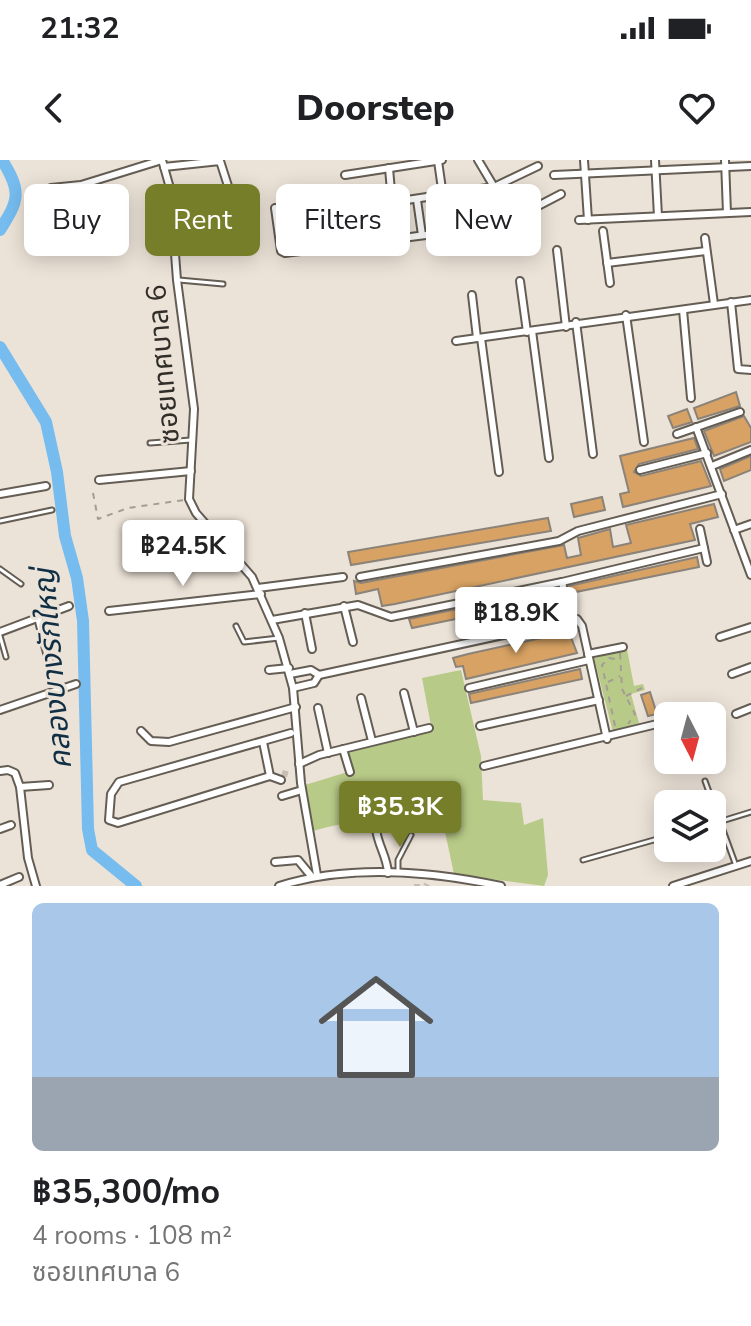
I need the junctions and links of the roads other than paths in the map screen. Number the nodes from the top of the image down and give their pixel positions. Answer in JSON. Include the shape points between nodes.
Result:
{"nodes":[{"id":1,"x":440,"y":160,"type":"edge"},
{"id":2,"x":478,"y":160,"type":"edge"},
{"id":3,"x":584,"y":160,"type":"edge"},
{"id":4,"x":655,"y":160,"type":"edge"},
{"id":5,"x":423,"y":161,"type":"edge"},
{"id":6,"x":163,"y":163,"type":"edge"},
{"id":7,"x":725,"y":164,"type":"edge"},
{"id":8,"x":390,"y":165,"type":"edge"},
{"id":9,"x":538,"y":166,"type":"dead end"},
{"id":10,"x":751,"y":166,"type":"edge"},
{"id":11,"x":656,"y":170,"type":"junction"},
{"id":12,"x":585,"y":174,"type":"junction"},
{"id":13,"x":345,"y":175,"type":"dead end"},
{"id":14,"x":554,"y":175,"type":"dead end"},
{"id":15,"x":85,"y":184,"type":"edge"},
{"id":16,"x":167,"y":184,"type":"edge"},
{"id":17,"x":227,"y":184,"type":"edge"},
{"id":18,"x":442,"y":184,"type":"edge"},
{"id":19,"x":492,"y":184,"type":"edge"},
{"id":20,"x":500,"y":184,"type":"edge"},
{"id":21,"x":561,"y":194,"type":"dead end"},
{"id":22,"x":426,"y":199,"type":"edge"},
{"id":23,"x":417,"y":200,"type":"junction"},
{"id":24,"x":410,"y":201,"type":"edge"},
{"id":25,"x":541,"y":204,"type":"edge"},
{"id":26,"x":275,"y":208,"type":"dead end"},
{"id":27,"x":751,"y":212,"type":"edge"},
{"id":28,"x":727,"y":213,"type":"junction"},
{"id":29,"x":276,"y":215,"type":"edge"},
{"id":30,"x":658,"y":216,"type":"junction"},
{"id":31,"x":579,"y":220,"type":"dead end"},
{"id":32,"x":588,"y":220,"type":"junction"},
{"id":33,"x":603,"y":231,"type":"dead end"},
{"id":34,"x":422,"y":235,"type":"junction"},
{"id":35,"x":426,"y":235,"type":"edge"},
{"id":36,"x":410,"y":237,"type":"edge"},
{"id":37,"x":705,"y":238,"type":"dead end"},
{"id":38,"x":557,"y":250,"type":"dead end"},
{"id":39,"x":706,"y":251,"type":"junction"},
{"id":40,"x":175,"y":256,"type":"edge"},
{"id":41,"x":607,"y":263,"type":"junction"},
{"id":42,"x":177,"y":280,"type":"junction"},
{"id":43,"x":520,"y":281,"type":"dead end"},
{"id":44,"x":610,"y":283,"type":"dead end"},
{"id":45,"x":223,"y":284,"type":"dead end"},
{"id":46,"x":472,"y":295,"type":"dead end"},
{"id":47,"x":751,"y":300,"type":"edge"},
{"id":48,"x":731,"y":302,"type":"junction"},
{"id":49,"x":714,"y":304,"type":"junction"},
{"id":50,"x":683,"y":310,"type":"junction"},
{"id":51,"x":626,"y":315,"type":"junction"},
{"id":52,"x":576,"y":322,"type":"junction"},
{"id":53,"x":566,"y":327,"type":"junction"},
{"id":54,"x":529,"y":332,"type":"junction"},
{"id":55,"x":479,"y":338,"type":"junction"},
{"id":56,"x":456,"y":341,"type":"dead end"},
{"id":57,"x":751,"y":370,"type":"edge"},
{"id":58,"x":691,"y":398,"type":"dead end"},
{"id":59,"x":740,"y":412,"type":"dead end"},
{"id":60,"x":696,"y":427,"type":"junction"},
{"id":61,"x":677,"y":434,"type":"dead end"},
{"id":62,"x":195,"y":440,"type":"junction"},
{"id":63,"x":644,"y":442,"type":"dead end"},
{"id":64,"x":150,"y":443,"type":"dead end"},
{"id":65,"x":751,"y":450,"type":"edge"},
{"id":66,"x":707,"y":453,"type":"junction"},
{"id":67,"x":593,"y":454,"type":"dead end"},
{"id":68,"x":549,"y":458,"type":"dead end"},
{"id":69,"x":712,"y":466,"type":"junction"},
{"id":70,"x":640,"y":470,"type":"dead end"},
{"id":71,"x":191,"y":471,"type":"junction"},
{"id":72,"x":499,"y":472,"type":"dead end"},
{"id":73,"x":99,"y":480,"type":"dead end"},
{"id":74,"x":46,"y":486,"type":"dead end"},
{"id":75,"x":0,"y":494,"type":"edge"},
{"id":76,"x":722,"y":494,"type":"junction"},
{"id":77,"x":52,"y":510,"type":"dead end"},
{"id":78,"x":0,"y":521,"type":"edge"},
{"id":79,"x":751,"y":524,"type":"edge"},
{"id":80,"x":700,"y":529,"type":"dead end"},
{"id":81,"x":734,"y":530,"type":"junction"},
{"id":82,"x":704,"y":548,"type":"junction"},
{"id":83,"x":707,"y":562,"type":"dead end"},
{"id":84,"x":0,"y":569,"type":"edge"},
{"id":85,"x":751,"y":575,"type":"edge"},
{"id":86,"x":343,"y":577,"type":"dead end"},
{"id":87,"x":360,"y":577,"type":"dead end"},
{"id":88,"x":562,"y":582,"type":"junction"},
{"id":89,"x":21,"y":584,"type":"dead end"},
{"id":90,"x":259,"y":591,"type":"junction"},
{"id":91,"x":566,"y":600,"type":"dead end"},
{"id":92,"x":69,"y":606,"type":"dead end"},
{"id":93,"x":344,"y":606,"type":"junction"},
{"id":94,"x":109,"y":611,"type":"dead end"},
{"id":95,"x":305,"y":613,"type":"junction"},
{"id":96,"x":38,"y":617,"type":"junction"},
{"id":97,"x":272,"y":620,"type":"junction"},
{"id":98,"x":236,"y":626,"type":"dead end"},
{"id":99,"x":751,"y":627,"type":"edge"},
{"id":100,"x":0,"y":634,"type":"edge"},
{"id":101,"x":720,"y":637,"type":"dead end"},
{"id":102,"x":279,"y":638,"type":"junction"},
{"id":103,"x":353,"y":642,"type":"dead end"},
{"id":104,"x":621,"y":647,"type":"road end"},
{"id":105,"x":312,"y":649,"type":"dead end"},
{"id":106,"x":6,"y":657,"type":"dead end"},
{"id":107,"x":588,"y":657,"type":"junction"},
{"id":108,"x":50,"y":665,"type":"dead end"},
{"id":109,"x":751,"y":667,"type":"edge"},
{"id":110,"x":269,"y":670,"type":"dead end"},
{"id":111,"x":289,"y":671,"type":"junction"},
{"id":112,"x":732,"y":674,"type":"dead end"},
{"id":113,"x":319,"y":675,"type":"junction"},
{"id":114,"x":76,"y":684,"type":"dead end"},
{"id":115,"x":293,"y":688,"type":"junction"},
{"id":116,"x":469,"y":688,"type":"dead end"},
{"id":117,"x":404,"y":693,"type":"dead end"},
{"id":118,"x":361,"y":698,"type":"dead end"},
{"id":119,"x":599,"y":700,"type":"junction"},
{"id":120,"x":296,"y":707,"type":"junction"},
{"id":121,"x":318,"y":708,"type":"dead end"},
{"id":122,"x":751,"y":708,"type":"edge"},
{"id":123,"x":0,"y":710,"type":"edge"},
{"id":124,"x":736,"y":714,"type":"dead end"},
{"id":125,"x":654,"y":725,"type":"edge"},
{"id":126,"x":480,"y":726,"type":"dead end"},
{"id":127,"x":429,"y":728,"type":"dead end"},
{"id":128,"x":141,"y":731,"type":"dead end"},
{"id":129,"x":414,"y":732,"type":"junction"},
{"id":130,"x":291,"y":733,"type":"dead end"},
{"id":131,"x":607,"y":739,"type":"junction"},
{"id":132,"x":372,"y":741,"type":"junction"},
{"id":133,"x":263,"y":742,"type":"junction"},
{"id":134,"x":343,"y":749,"type":"junction"},
{"id":135,"x":328,"y":753,"type":"junction"},
{"id":136,"x":299,"y":764,"type":"junction"},
{"id":137,"x":484,"y":766,"type":"dead end"},
{"id":138,"x":0,"y":771,"type":"edge"},
{"id":139,"x":350,"y":772,"type":"dead end"},
{"id":140,"x":290,"y":778,"type":"tunnel mouth"},
{"id":141,"x":705,"y":781,"type":"dead end"},
{"id":142,"x":301,"y":783,"type":"junction"},
{"id":143,"x":49,"y":785,"type":"dead end"},
{"id":144,"x":20,"y":787,"type":"junction"},
{"id":145,"x":708,"y":790,"type":"edge"},
{"id":146,"x":282,"y":796,"type":"dead end"},
{"id":147,"x":751,"y":812,"type":"edge"},
{"id":148,"x":726,"y":819,"type":"edge"},
{"id":149,"x":11,"y":825,"type":"dead end"},
{"id":150,"x":0,"y":829,"type":"edge"},
{"id":151,"x":376,"y":829,"type":"dead end"},
{"id":152,"x":411,"y":835,"type":"dead end"},
{"id":153,"x":726,"y":838,"type":"edge"},
{"id":154,"x":654,"y":840,"type":"edge"},
{"id":155,"x":583,"y":860,"type":"dead end"},
{"id":156,"x":751,"y":861,"type":"edge"},
{"id":157,"x":275,"y":862,"type":"dead end"},
{"id":158,"x":736,"y":867,"type":"junction"},
{"id":159,"x":388,"y":873,"type":"junction"},
{"id":160,"x":398,"y":873,"type":"junction"},
{"id":161,"x":345,"y":875,"type":"junction"},
{"id":162,"x":416,"y":875,"type":"junction"},
{"id":163,"x":431,"y":875,"type":"junction"},
{"id":164,"x":315,"y":876,"type":"junction"},
{"id":165,"x":19,"y":877,"type":"dead end"},
{"id":166,"x":694,"y":883,"type":"edge"},
{"id":167,"x":417,"y":884,"type":"dead end"},
{"id":168,"x":427,"y":884,"type":"edge"},
{"id":169,"x":486,"y":884,"type":"edge"},
{"id":170,"x":0,"y":885,"type":"edge"},
{"id":171,"x":36,"y":886,"type":"edge"},
{"id":172,"x":279,"y":886,"type":"edge"},
{"id":173,"x":346,"y":886,"type":"edge"},
{"id":174,"x":501,"y":886,"type":"edge"},
{"id":175,"x":677,"y":886,"type":"edge"}],
"edges":[{"from":1,"to":5,"type":"street"},
{"from":1,"to":18,"type":"street"},
{"from":2,"to":19,"type":"street"},
{"from":3,"to":12,"type":"street"},
{"from":4,"to":11,"type":"street"},
{"from":5,"to":8,"type":"street"},
{"from":6,"to":15,"type":"street"},
{"from":6,"to":16,"type":"street","name":"ซอยเทศบาล 6"},
{"from":6,"to":17,"type":"street","via":[[220,161]]},
{"from":7,"to":10,"type":"street"},
{"from":7,"to":11,"type":"street"},
{"from":7,"to":28,"type":"street"},
{"from":8,"to":13,"type":"street"},
{"from":9,"to":20,"type":"street"},
{"from":11,"to":12,"type":"street"},
{"from":11,"to":30,"type":"street"},
{"from":12,"to":14,"type":"street"},
{"from":12,"to":32,"type":"street"},
{"from":21,"to":25,"type":"street"},
{"from":22,"to":23,"type":"street"},
{"from":23,"to":24,"type":"street"},
{"from":23,"to":34,"type":"street"},
{"from":26,"to":29,"type":"street"},
{"from":27,"to":28,"type":"street"},
{"from":28,"to":30,"type":"street"},
{"from":30,"to":32,"type":"street"},
{"from":31,"to":32,"type":"street"},
{"from":33,"to":41,"type":"street"},
{"from":34,"to":35,"type":"street"},
{"from":34,"to":36,"type":"street"},
{"from":37,"to":39,"type":"street"},
{"from":38,"to":53,"type":"street"},
{"from":39,"to":41,"type":"street"},
{"from":39,"to":49,"type":"street"},
{"from":40,"to":42,"type":"street","name":"ซอยเทศบาล 6"},
{"from":41,"to":44,"type":"street"},
{"from":42,"to":45,"type":"lane"},
{"from":42,"to":62,"type":"street","name":"ซอยเทศบาล 6"},
{"from":43,"to":54,"type":"street"},
{"from":46,"to":55,"type":"street"},
{"from":47,"to":48,"type":"street"},
{"from":48,"to":49,"type":"street"},
{"from":48,"to":57,"type":"street","via":[[738,369]]},
{"from":49,"to":50,"type":"street"},
{"from":50,"to":51,"type":"street"},
{"from":50,"to":58,"type":"street"},
{"from":51,"to":52,"type":"street"},
{"from":51,"to":63,"type":"street"},
{"from":52,"to":53,"type":"street"},
{"from":52,"to":67,"type":"street"},
{"from":53,"to":54,"type":"street"},
{"from":54,"to":55,"type":"street"},
{"from":54,"to":68,"type":"street"},
{"from":55,"to":56,"type":"street"},
{"from":55,"to":72,"type":"street"},
{"from":59,"to":60,"type":"street"},
{"from":60,"to":61,"type":"street"},
{"from":60,"to":66,"type":"street"},
{"from":62,"to":64,"type":"lane"},
{"from":62,"to":71,"type":"street","name":"ซอยเทศบาล 6"},
{"from":65,"to":69,"type":"street"},
{"from":66,"to":69,"type":"street"},
{"from":66,"to":70,"type":"street"},
{"from":69,"to":76,"type":"street"},
{"from":71,"to":73,"type":"street"},
{"from":71,"to":90,"type":"street","name":"ซอยเทศบาล 6","via":[[189,499],[196,513]]},
{"from":74,"to":75,"type":"street"},
{"from":76,"to":81,"type":"street"},
{"from":76,"to":87,"type":"street","via":[[578,531],[559,541]]},
{"from":77,"to":78,"type":"lane"},
{"from":79,"to":81,"type":"street"},
{"from":80,"to":82,"type":"street"},
{"from":81,"to":85,"type":"street"},
{"from":82,"to":83,"type":"street"},
{"from":82,"to":88,"type":"street"},
{"from":84,"to":89,"type":"lane"},
{"from":86,"to":90,"type":"street"},
{"from":88,"to":91,"type":"street"},
{"from":88,"to":93,"type":"street","via":[[391,617],[358,605]]},
{"from":90,"to":94,"type":"street"},
{"from":90,"to":97,"type":"street"},
{"from":92,"to":96,"type":"street"},
{"from":93,"to":95,"type":"street"},
{"from":93,"to":103,"type":"street"},
{"from":95,"to":97,"type":"street"},
{"from":95,"to":105,"type":"street"},
{"from":96,"to":100,"type":"street"},
{"from":96,"to":108,"type":"street"},
{"from":97,"to":102,"type":"street"},
{"from":98,"to":102,"type":"lane","via":[[244,642]]},
{"from":99,"to":101,"type":"street"},
{"from":100,"to":106,"type":"lane"},
{"from":102,"to":111,"type":"street"},
{"from":104,"to":107,"type":"street"},
{"from":107,"to":113,"type":"street","via":[[577,619]]},
{"from":107,"to":116,"type":"street"},
{"from":107,"to":119,"type":"street"},
{"from":109,"to":112,"type":"street"},
{"from":110,"to":111,"type":"street"},
{"from":111,"to":113,"type":"street"},
{"from":111,"to":115,"type":"street"},
{"from":113,"to":115,"type":"street","via":[[314,683]]},
{"from":114,"to":123,"type":"street"},
{"from":115,"to":120,"type":"street"},
{"from":117,"to":129,"type":"street"},
{"from":118,"to":132,"type":"street"},
{"from":119,"to":126,"type":"street"},
{"from":119,"to":131,"type":"street"},
{"from":120,"to":128,"type":"street","via":[[169,742],[145,739]]},
{"from":120,"to":136,"type":"street"},
{"from":121,"to":135,"type":"street"},
{"from":122,"to":124,"type":"street"},
{"from":125,"to":131,"type":"street"},
{"from":127,"to":129,"type":"street"},
{"from":129,"to":132,"type":"street"},
{"from":130,"to":133,"type":"street"},
{"from":131,"to":137,"type":"street"},
{"from":132,"to":134,"type":"street"},
{"from":133,"to":133,"type":"street","via":[[119,782],[111,794],[109,820],[118,823],[277,776]]},
{"from":134,"to":135,"type":"street"},
{"from":134,"to":139,"type":"street"},
{"from":135,"to":136,"type":"street"},
{"from":136,"to":142,"type":"street"},
{"from":138,"to":144,"type":"street","via":[[15,773]]},
{"from":140,"to":142,"type":"street"},
{"from":141,"to":145,"type":"lane"},
{"from":142,"to":146,"type":"street"},
{"from":142,"to":164,"type":"street"},
{"from":143,"to":144,"type":"street"},
{"from":144,"to":171,"type":"street"},
{"from":147,"to":148,"type":"lane"},
{"from":149,"to":150,"type":"street"},
{"from":151,"to":159,"type":"street"},
{"from":152,"to":160,"type":"lane","via":[[398,860]]},
{"from":153,"to":158,"type":"lane"},
{"from":154,"to":155,"type":"lane"},
{"from":156,"to":158,"type":"street"},
{"from":157,"to":164,"type":"street","via":[[298,860]]},
{"from":158,"to":166,"type":"street"},
{"from":159,"to":160,"type":"street"},
{"from":159,"to":161,"type":"street"},
{"from":160,"to":162,"type":"street"},
{"from":161,"to":164,"type":"street"},
{"from":161,"to":173,"type":"street"},
{"from":162,"to":163,"type":"street"},
{"from":162,"to":167,"type":"street"},
{"from":163,"to":168,"type":"street"},
{"from":163,"to":169,"type":"street"},
{"from":164,"to":172,"type":"street"},
{"from":165,"to":170,"type":"street"},
{"from":166,"to":175,"type":"street"},
{"from":169,"to":174,"type":"street"}]}
